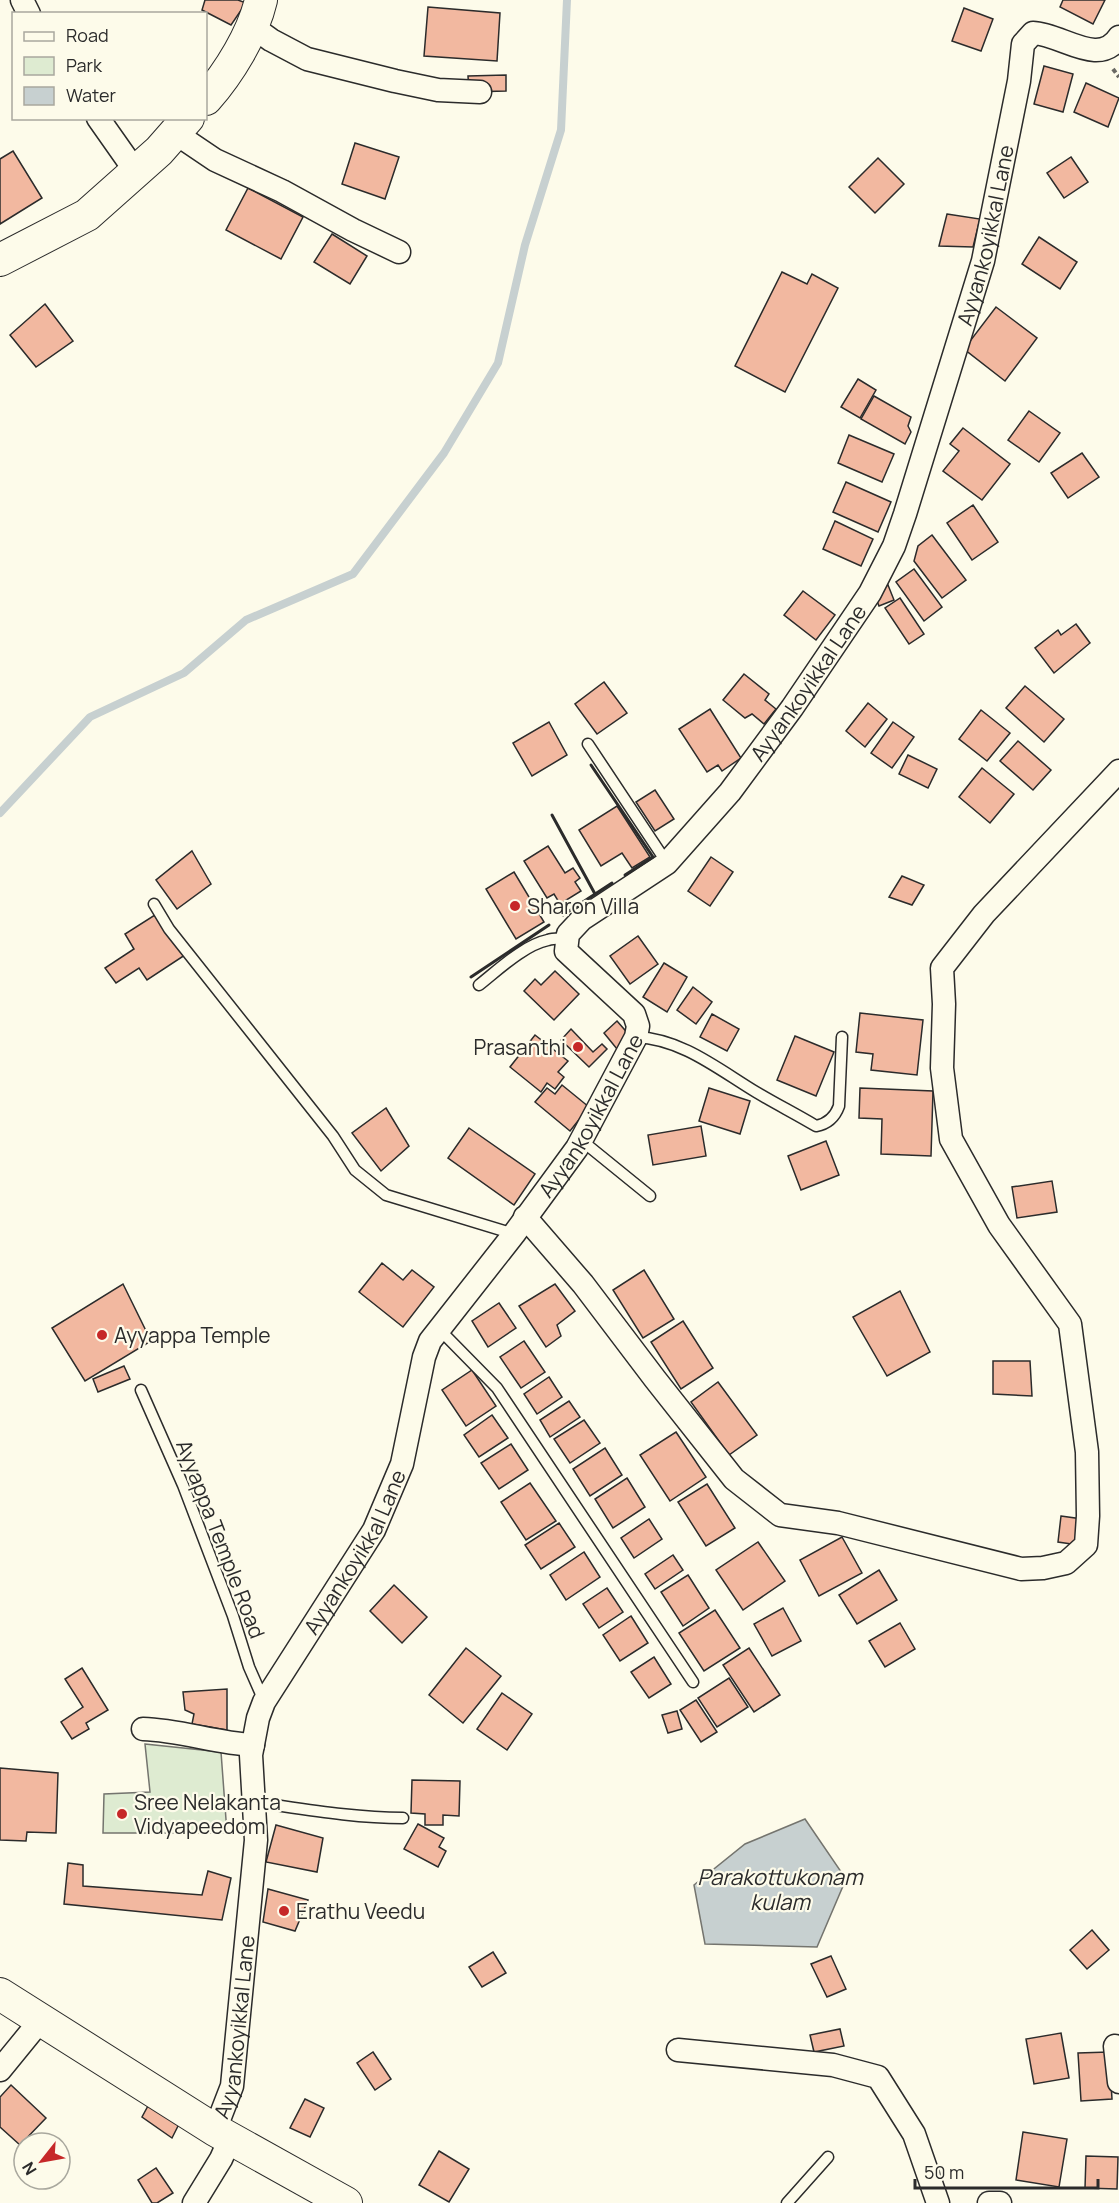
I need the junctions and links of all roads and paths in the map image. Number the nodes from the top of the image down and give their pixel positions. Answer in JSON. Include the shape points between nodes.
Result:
{"nodes":[{"id":1,"x":257,"y":13,"type":"edge"},
{"id":2,"x":1119,"y":37,"type":"edge"},
{"id":3,"x":480,"y":92,"type":"dead end"},
{"id":4,"x":207,"y":98,"type":"edge"},
{"id":5,"x":99,"y":120,"type":"edge"},
{"id":6,"x":182,"y":126,"type":"edge"},
{"id":7,"x":136,"y":172,"type":"junction"},
{"id":8,"x":399,"y":252,"type":"dead end"},
{"id":9,"x":0,"y":260,"type":"edge"},
{"id":10,"x":588,"y":744,"type":"dead end"},
{"id":11,"x":1119,"y":771,"type":"edge"},
{"id":12,"x":667,"y":863,"type":"junction"},
{"id":13,"x":154,"y":904,"type":"dead end"},
{"id":14,"x":567,"y":938,"type":"junction"},
{"id":15,"x":479,"y":985,"type":"dead end"},
{"id":16,"x":636,"y":1037,"type":"junction"},
{"id":17,"x":842,"y":1037,"type":"dead end"},
{"id":18,"x":581,"y":1140,"type":"junction"},
{"id":19,"x":650,"y":1197,"type":"dead end"},
{"id":20,"x":520,"y":1226,"type":"junction"},
{"id":21,"x":438,"y":1329,"type":"junction"},
{"id":22,"x":141,"y":1390,"type":"dead end"},
{"id":23,"x":693,"y":1682,"type":"dead end"},
{"id":24,"x":264,"y":1702,"type":"junction"},
{"id":25,"x":143,"y":1729,"type":"dead end"},
{"id":26,"x":253,"y":1745,"type":"junction"},
{"id":27,"x":254,"y":1802,"type":"junction"},
{"id":28,"x":403,"y":1818,"type":"dead end"},
{"id":29,"x":0,"y":1994,"type":"edge"},
{"id":30,"x":39,"y":2021,"type":"junction"},
{"id":31,"x":1115,"y":2046,"type":"dead end"},
{"id":32,"x":678,"y":2050,"type":"dead end"},
{"id":33,"x":0,"y":2070,"type":"edge"},
{"id":34,"x":1119,"y":2082,"type":"edge"},
{"id":35,"x":223,"y":2134,"type":"junction"},
{"id":36,"x":828,"y":2157,"type":"dead end"},
{"id":37,"x":194,"y":2203,"type":"edge"},
{"id":38,"x":346,"y":2203,"type":"edge"},
{"id":39,"x":787,"y":2203,"type":"edge"},
{"id":40,"x":938,"y":2203,"type":"edge"},
{"id":41,"x":990,"y":2203,"type":"edge"},
{"id":42,"x":1000,"y":2203,"type":"edge"}],
"edges":[{"from":1,"to":3,"type":"street","via":[[272,40],[307,58],[438,90]]},
{"from":1,"to":4,"type":"main road"},
{"from":2,"to":12,"type":"street","name":"Ayyankoyikkal Lane","via":[[1101,50],[1086,49],[1046,33],[1033,33],[1023,44],[982,261],[894,546],[870,593],[792,708],[730,792]]},
{"from":5,"to":7,"type":"street"},
{"from":6,"to":7,"type":"main road"},
{"from":6,"to":8,"type":"street","via":[[215,160]]},
{"from":7,"to":9,"type":"main road","via":[[87,215]]},
{"from":10,"to":12,"type":"lane"},
{"from":11,"to":20,"type":"street","via":[[984,914],[942,968],[942,1068],[951,1139],[999,1225],[1070,1324],[1087,1452],[1088,1516],[1086,1545],[1066,1563],[1021,1569],[838,1523],[780,1515],[734,1479],[583,1284]]},
{"from":12,"to":14,"type":"street","name":"Ayyankoyikkal Lane","via":[[582,919]]},
{"from":13,"to":20,"type":"lane","via":[[169,929],[333,1136],[355,1170],[386,1195]]},
{"from":14,"to":15,"type":"lane","via":[[533,945]]},
{"from":14,"to":16,"type":"street","name":"Ayyankoyikkal Lane","via":[[566,951],[633,1014],[638,1026]]},
{"from":16,"to":17,"type":"lane","via":[[657,1038],[711,1062],[816,1126],[836,1114],[839,1106]]},
{"from":16,"to":18,"type":"street","name":"Ayyankoyikkal Lane"},
{"from":18,"to":19,"type":"lane"},
{"from":18,"to":20,"type":"street","name":"Ayyankoyikkal Lane"},
{"from":20,"to":21,"type":"street","name":"Ayyankoyikkal Lane"},
{"from":21,"to":23,"type":"lane","via":[[496,1388]]},
{"from":21,"to":24,"type":"street","name":"Ayyankoyikkal Lane","via":[[424,1357],[402,1464],[374,1530]]},
{"from":22,"to":24,"type":"lane","name":"Ayyappa Temple Road","via":[[183,1485]]},
{"from":24,"to":26,"type":"street","name":"Ayyankoyikkal Lane"},
{"from":25,"to":26,"type":"street"},
{"from":26,"to":27,"type":"street","name":"Ayyankoyikkal Lane"},
{"from":27,"to":28,"type":"lane","via":[[332,1815]]},
{"from":27,"to":35,"type":"street","name":"Ayyankoyikkal Lane","via":[[256,1840],[232,2086]]},
{"from":29,"to":30,"type":"main road"},
{"from":30,"to":33,"type":"street"},
{"from":30,"to":35,"type":"main road"},
{"from":31,"to":34,"type":"street"},
{"from":32,"to":40,"type":"street","via":[[833,2066],[878,2077],[914,2134]]},
{"from":35,"to":37,"type":"street","name":"Ayyankoyikkal Lane","via":[[221,2159]]},
{"from":35,"to":38,"type":"main road"},
{"from":36,"to":39,"type":"lane"},
{"from":41,"to":42,"type":"street"}]}
